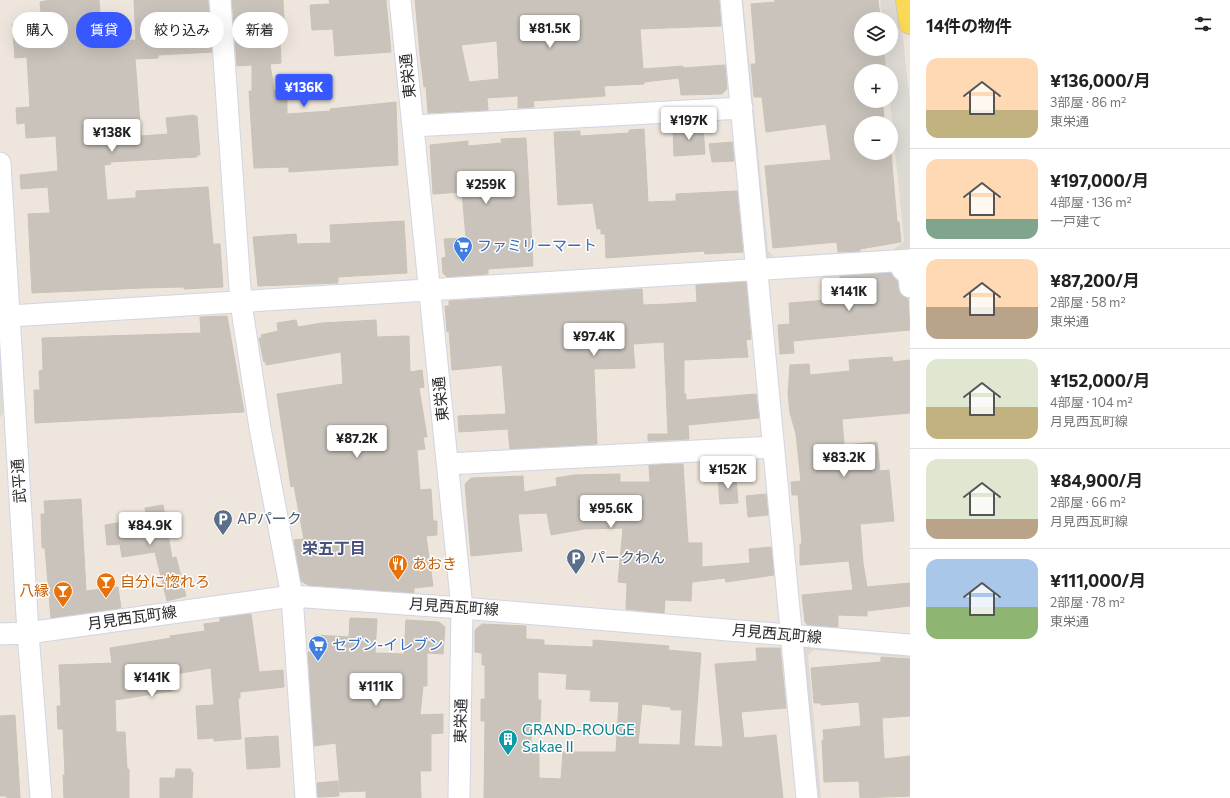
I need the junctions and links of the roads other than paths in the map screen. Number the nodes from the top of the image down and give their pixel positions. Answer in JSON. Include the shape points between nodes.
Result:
{"nodes":[{"id":1,"x":220,"y":0,"type":"edge"},
{"id":2,"x":400,"y":0,"type":"edge"},
{"id":3,"x":731,"y":0,"type":"edge"},
{"id":4,"x":908,"y":0,"type":"edge"},
{"id":5,"x":910,"y":23,"type":"edge"},
{"id":6,"x":742,"y":108,"type":"junction"},
{"id":7,"x":413,"y":126,"type":"junction"},
{"id":8,"x":0,"y":163,"type":"edge"},
{"id":9,"x":1,"y":185,"type":"edge"},
{"id":10,"x":910,"y":260,"type":"edge"},
{"id":11,"x":757,"y":269,"type":"junction"},
{"id":12,"x":910,"y":269,"type":"edge"},
{"id":13,"x":910,"y":287,"type":"edge"},
{"id":14,"x":430,"y":290,"type":"junction"},
{"id":15,"x":241,"y":303,"type":"junction"},
{"id":16,"x":10,"y":316,"type":"junction"},
{"id":17,"x":8,"y":424,"type":"edge"},
{"id":18,"x":773,"y":447,"type":"junction"},
{"id":19,"x":447,"y":464,"type":"junction"},
{"id":20,"x":292,"y":596,"type":"junction"},
{"id":21,"x":462,"y":608,"type":"junction"},
{"id":22,"x":28,"y":633,"type":"junction"},
{"id":23,"x":0,"y":634,"type":"edge"},
{"id":24,"x":793,"y":634,"type":"junction"},
{"id":25,"x":910,"y":646,"type":"edge"},
{"id":26,"x":41,"y":798,"type":"edge"},
{"id":27,"x":306,"y":798,"type":"edge"},
{"id":28,"x":460,"y":798,"type":"edge"},
{"id":29,"x":807,"y":798,"type":"edge"}],
"edges":[{"from":1,"to":15,"type":"street"},
{"from":2,"to":7,"type":"street","name":"東栄通"},
{"from":3,"to":6,"type":"street"},
{"from":4,"to":5,"type":"main road"},
{"from":6,"to":7,"type":"street"},
{"from":6,"to":11,"type":"street"},
{"from":7,"to":14,"type":"street","name":"東栄通"},
{"from":8,"to":9,"type":"street","name":"武平通"},
{"from":9,"to":16,"type":"street","name":"武平通"},
{"from":10,"to":11,"type":"street"},
{"from":11,"to":14,"type":"street"},
{"from":11,"to":18,"type":"street"},
{"from":12,"to":13,"type":"street","via":[[902,269],[909,275]]},
{"from":14,"to":15,"type":"street"},
{"from":14,"to":19,"type":"street","name":"東栄通"},
{"from":15,"to":16,"type":"street"},
{"from":15,"to":20,"type":"street","via":[[260,428]]},
{"from":16,"to":17,"type":"street","name":"武平通"},
{"from":17,"to":22,"type":"street","name":"武平通"},
{"from":18,"to":19,"type":"street"},
{"from":18,"to":24,"type":"street"},
{"from":19,"to":21,"type":"street","name":"東栄通"},
{"from":20,"to":21,"type":"street","name":"月見西瓦町線"},
{"from":20,"to":22,"type":"street","name":"月見西瓦町線"},
{"from":20,"to":27,"type":"street"},
{"from":21,"to":24,"type":"street","name":"月見西瓦町線"},
{"from":21,"to":28,"type":"street","name":"東栄通"},
{"from":22,"to":23,"type":"street","name":"月見西瓦町線"},
{"from":22,"to":26,"type":"street","name":"武平通"},
{"from":24,"to":25,"type":"street","name":"月見西瓦町線"},
{"from":24,"to":29,"type":"street"}]}
